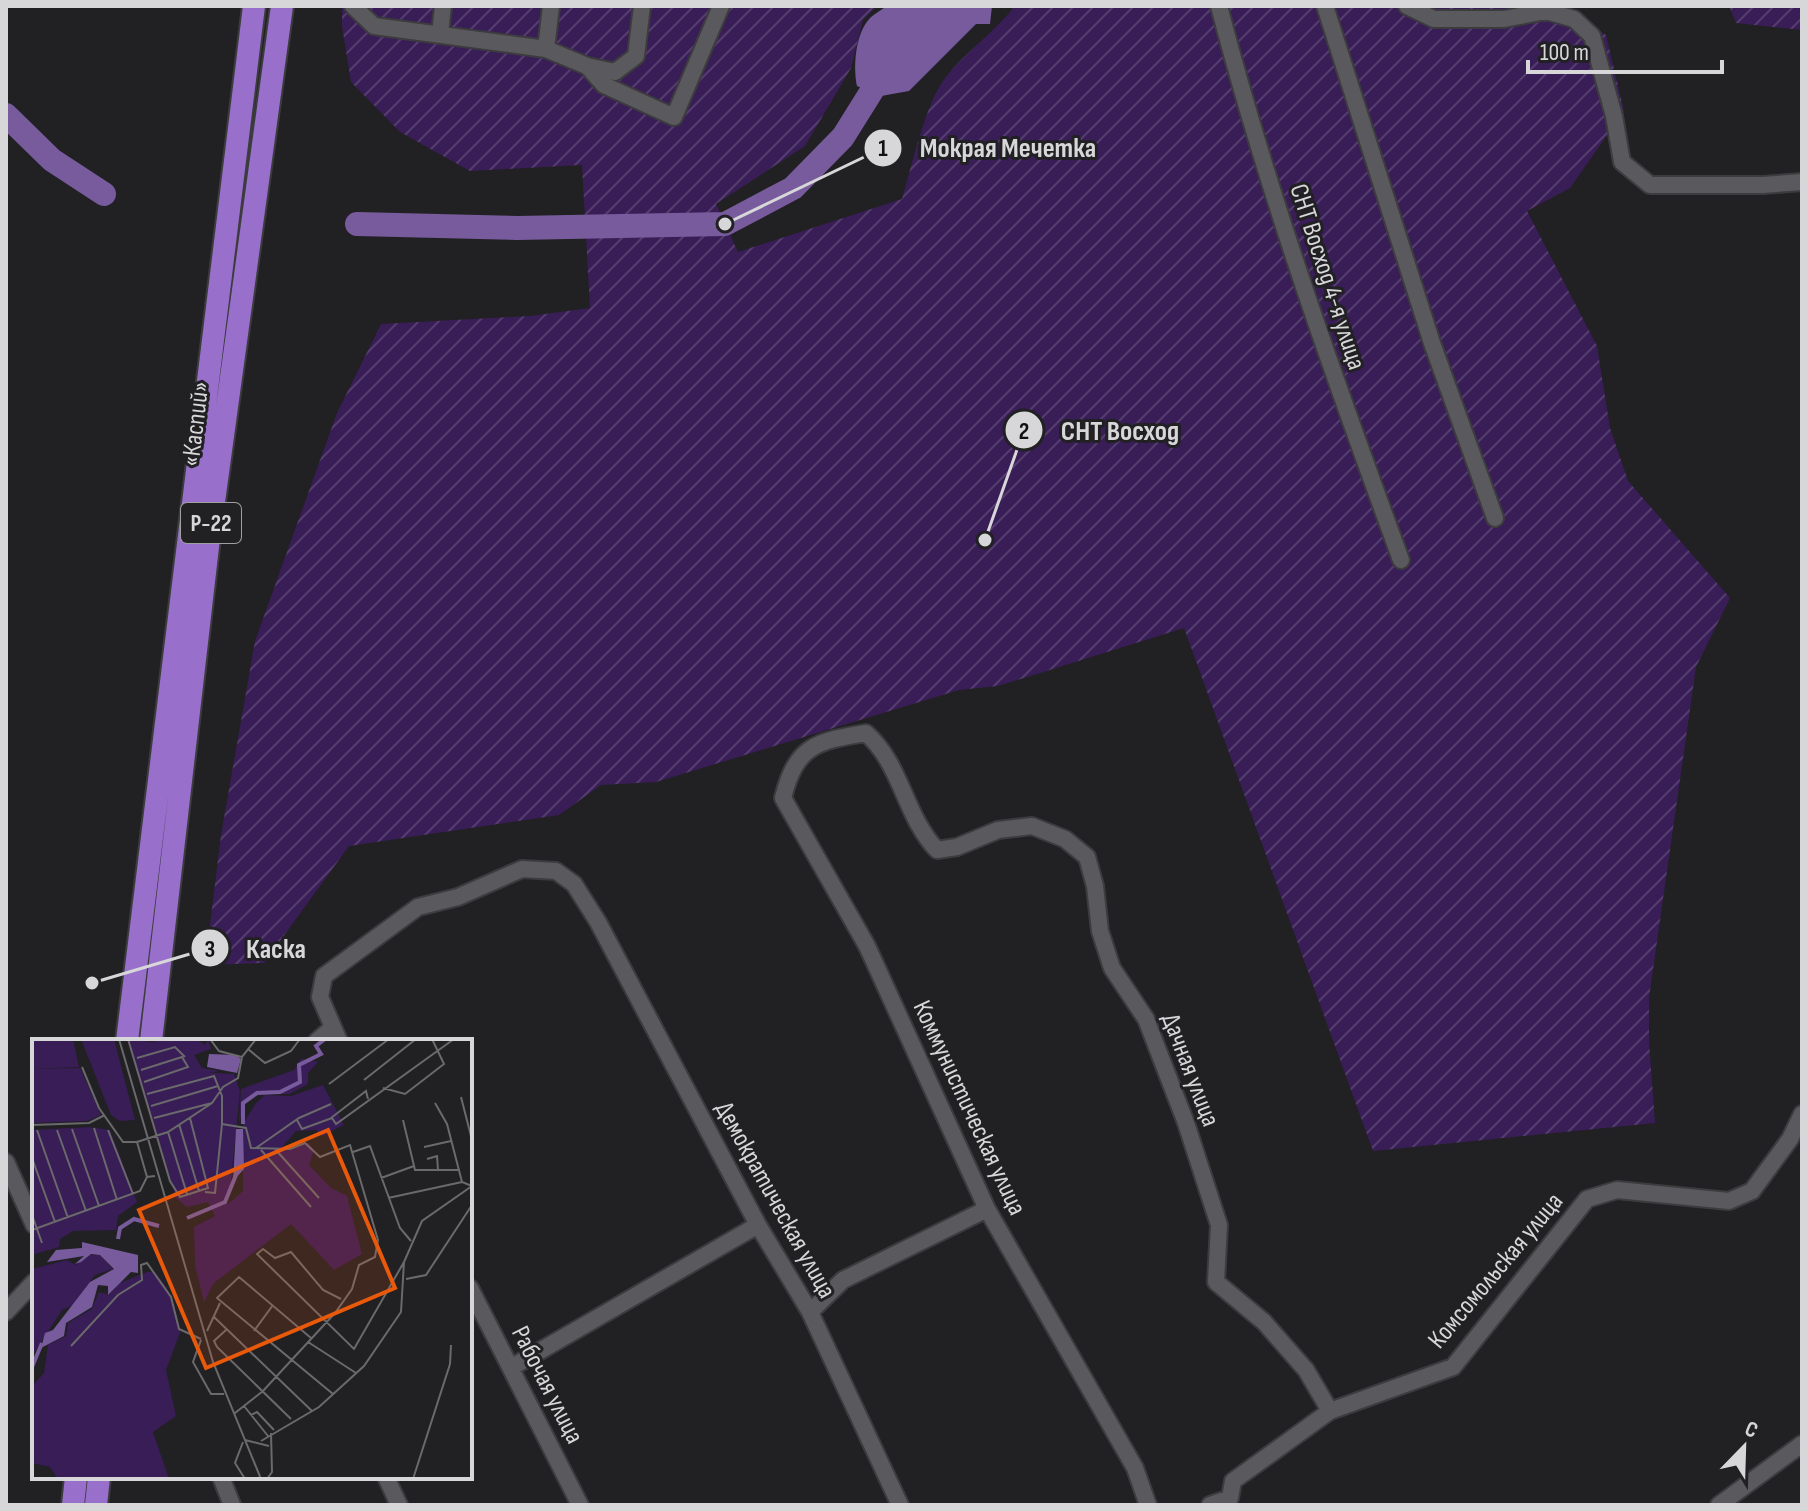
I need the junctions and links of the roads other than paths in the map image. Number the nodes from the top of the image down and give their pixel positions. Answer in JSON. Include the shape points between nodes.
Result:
{"nodes":[{"id":1,"x":254,"y":6,"type":"edge"},
{"id":2,"x":282,"y":6,"type":"edge"},
{"id":3,"x":353,"y":6,"type":"edge"},
{"id":4,"x":443,"y":6,"type":"edge"},
{"id":5,"x":551,"y":6,"type":"edge"},
{"id":6,"x":642,"y":6,"type":"edge"},
{"id":7,"x":721,"y":6,"type":"edge"},
{"id":8,"x":1219,"y":6,"type":"edge"},
{"id":9,"x":1325,"y":6,"type":"edge"},
{"id":10,"x":1407,"y":6,"type":"edge"},
{"id":11,"x":440,"y":34,"type":"junction"},
{"id":12,"x":546,"y":49,"type":"junction"},
{"id":13,"x":587,"y":66,"type":"junction"},
{"id":14,"x":1802,"y":182,"type":"edge"},
{"id":15,"x":1495,"y":518,"type":"dead end"},
{"id":16,"x":1401,"y":560,"type":"dead end"},
{"id":17,"x":828,"y":740,"type":"joint"},
{"id":18,"x":336,"y":1034,"type":"edge"},
{"id":19,"x":127,"y":1039,"type":"edge"},
{"id":20,"x":151,"y":1039,"type":"edge"},
{"id":21,"x":1802,"y":1114,"type":"edge"},
{"id":22,"x":6,"y":1162,"type":"edge"},
{"id":23,"x":987,"y":1209,"type":"junction"},
{"id":24,"x":32,"y":1220,"type":"edge"},
{"id":25,"x":758,"y":1225,"type":"junction"},
{"id":26,"x":32,"y":1284,"type":"edge"},
{"id":27,"x":472,"y":1292,"type":"edge"},
{"id":28,"x":6,"y":1312,"type":"edge"},
{"id":29,"x":810,"y":1312,"type":"junction"},
{"id":30,"x":512,"y":1367,"type":"junction"},
{"id":31,"x":1330,"y":1411,"type":"junction"},
{"id":32,"x":1802,"y":1444,"type":"edge"},
{"id":33,"x":76,"y":1479,"type":"edge"},
{"id":34,"x":99,"y":1479,"type":"edge"},
{"id":35,"x":222,"y":1479,"type":"edge"},
{"id":36,"x":387,"y":1479,"type":"edge"},
{"id":37,"x":73,"y":1505,"type":"edge"},
{"id":38,"x":96,"y":1505,"type":"edge"},
{"id":39,"x":232,"y":1505,"type":"edge"},
{"id":40,"x":399,"y":1505,"type":"edge"},
{"id":41,"x":580,"y":1505,"type":"edge"},
{"id":42,"x":900,"y":1505,"type":"edge"},
{"id":43,"x":1148,"y":1505,"type":"edge"},
{"id":44,"x":1210,"y":1505,"type":"edge"},
{"id":45,"x":1719,"y":1505,"type":"edge"}],
"edges":[{"from":1,"to":19,"type":"highway","name":"«Каспий»","number":"Р-22"},
{"from":2,"to":20,"type":"highway","name":"«Каспий»","number":"Р-22","via":[[209,538]]},
{"from":3,"to":11,"type":"street","via":[[374,26]]},
{"from":4,"to":11,"type":"street"},
{"from":5,"to":12,"type":"street"},
{"from":6,"to":13,"type":"street","via":[[636,56],[615,72]]},
{"from":7,"to":13,"type":"street","via":[[674,117],[604,85]]},
{"from":8,"to":16,"type":"street","name":"СНТ Восход 4-я улица","via":[[1244,102],[1330,366]]},
{"from":9,"to":15,"type":"street","via":[[1432,343]]},
{"from":10,"to":14,"type":"street","via":[[1434,19],[1504,19],[1546,11],[1574,19],[1592,36],[1622,162],[1650,185]]},
{"from":11,"to":12,"type":"street"},
{"from":12,"to":13,"type":"street"},
{"from":17,"to":23,"type":"street","name":"Коммунистическая улица","via":[[802,755],[789,774],[783,798],[867,946]]},
{"from":17,"to":31,"type":"street","name":"Дачная улица","via":[[866,733],[883,748],[922,833],[937,850],[998,830],[1032,826],[1065,839],[1087,857],[1112,968],[1146,1019],[1219,1225],[1216,1282],[1264,1322],[1306,1370]]},
{"from":18,"to":25,"type":"street","name":"Демократическая улица","via":[[320,997],[324,976],[418,907],[458,897],[522,869],[556,871],[574,884],[598,922]]},
{"from":21,"to":31,"type":"street","name":"Комсомольская улица","via":[[1752,1191],[1729,1201],[1617,1190],[1587,1199],[1453,1367]]},
{"from":22,"to":24,"type":"street"},
{"from":23,"to":29,"type":"street","via":[[843,1280]]},
{"from":23,"to":43,"type":"street","name":"Коммунистическая улица","via":[[1135,1468]]},
{"from":25,"to":29,"type":"street","name":"Демократическая улица"},
{"from":25,"to":30,"type":"street"},
{"from":26,"to":28,"type":"street"},
{"from":27,"to":30,"type":"street","name":"Рабочая улица"},
{"from":29,"to":42,"type":"street","name":"Демократическая улица"},
{"from":30,"to":41,"type":"street","name":"Рабочая улица"},
{"from":31,"to":44,"type":"street","name":"Комсомольская улица","via":[[1233,1481],[1230,1498]]},
{"from":32,"to":45,"type":"street"},
{"from":33,"to":37,"type":"highway"},
{"from":34,"to":38,"type":"highway"},
{"from":35,"to":39,"type":"street"},
{"from":36,"to":40,"type":"street"}]}
